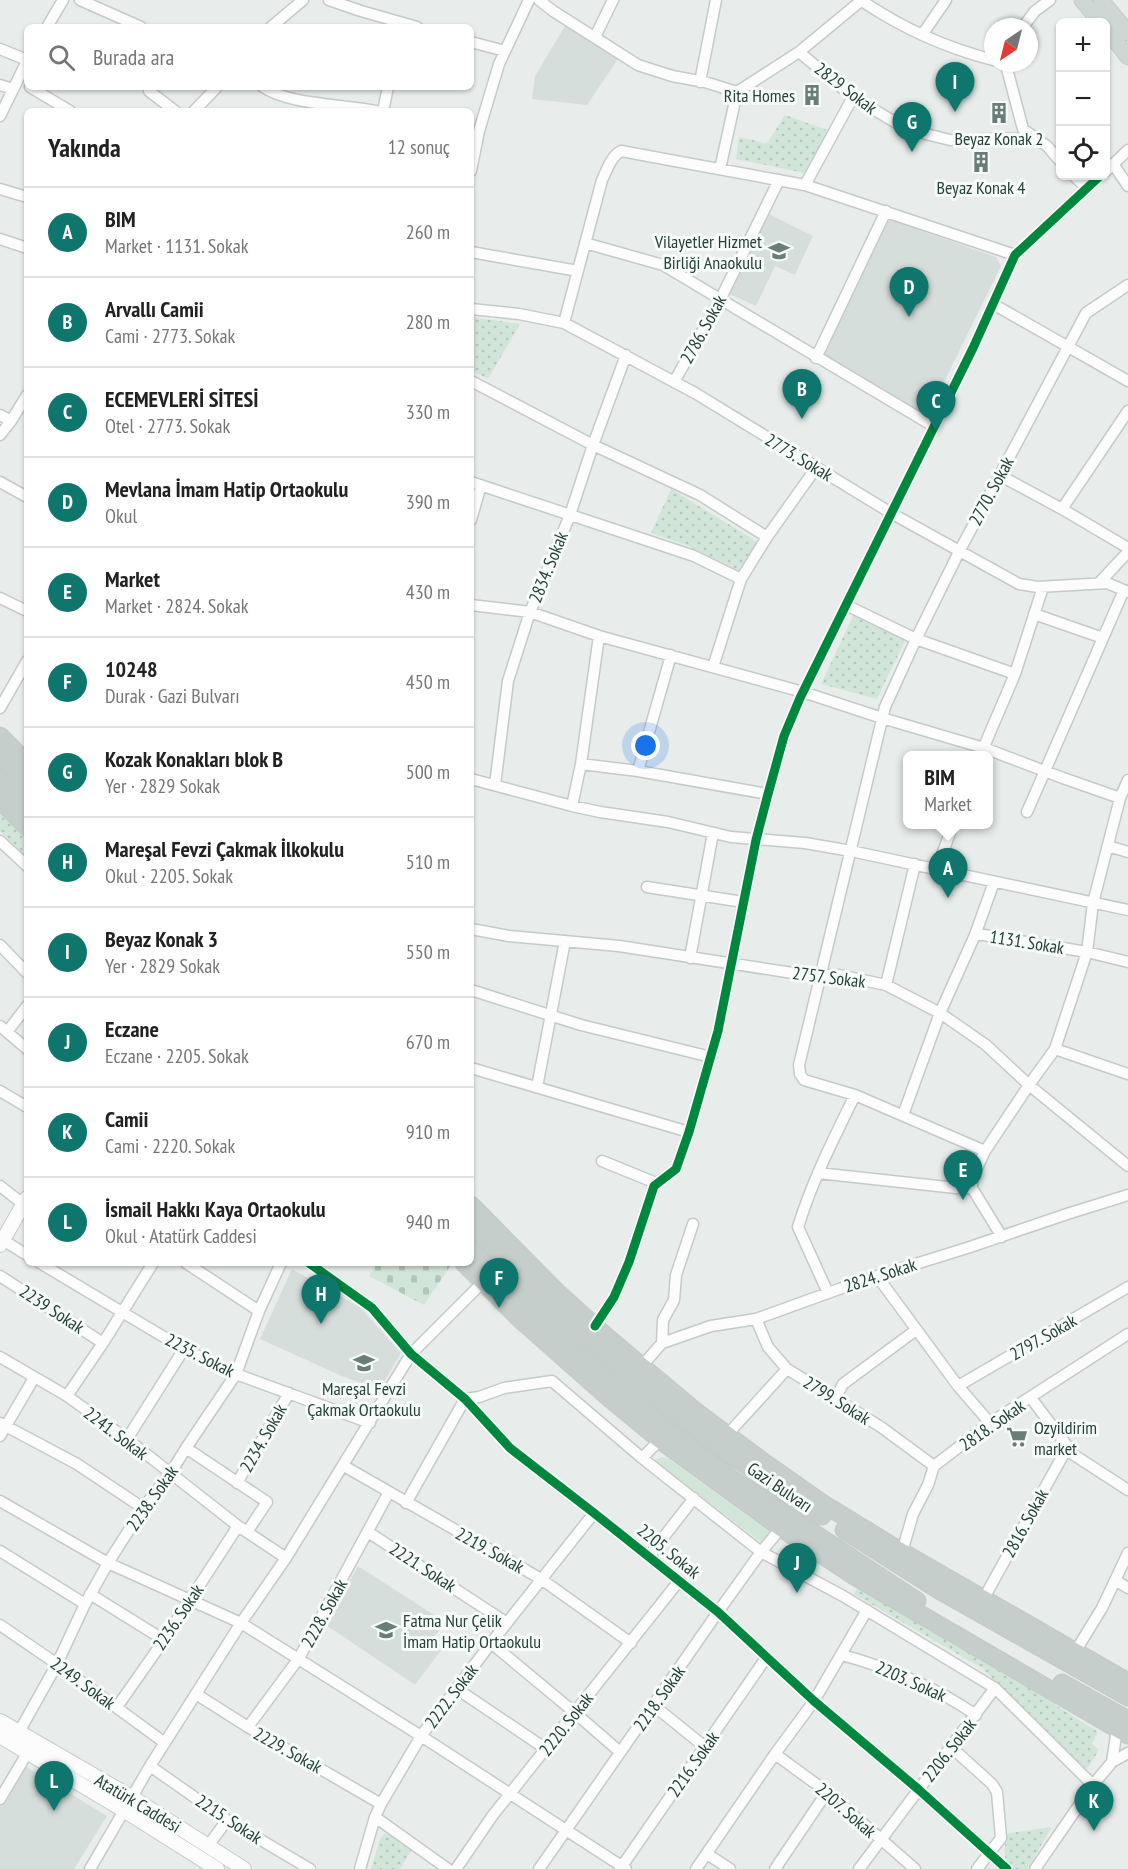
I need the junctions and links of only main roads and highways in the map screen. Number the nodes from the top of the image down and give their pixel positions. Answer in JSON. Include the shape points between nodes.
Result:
{"nodes":[{"id":1,"x":1082,"y":0,"type":"edge"},
{"id":2,"x":1101,"y":0,"type":"edge"},
{"id":3,"x":1097,"y":18,"type":"edge"},
{"id":4,"x":1128,"y":33,"type":"edge"},
{"id":5,"x":1110,"y":34,"type":"edge"},
{"id":6,"x":1128,"y":57,"type":"edge"},
{"id":7,"x":0,"y":736,"type":"edge"},
{"id":8,"x":0,"y":754,"type":"edge"},
{"id":9,"x":24,"y":760,"type":"edge"},
{"id":10,"x":0,"y":778,"type":"edge"},
{"id":11,"x":24,"y":779,"type":"edge"},
{"id":12,"x":0,"y":800,"type":"edge"},
{"id":13,"x":24,"y":802,"type":"edge"},
{"id":14,"x":24,"y":824,"type":"edge"},
{"id":15,"x":24,"y":1203,"type":"edge"},
{"id":16,"x":474,"y":1208,"type":"edge"},
{"id":17,"x":474,"y":1227,"type":"edge"},
{"id":18,"x":2,"y":1243,"type":"edge"},
{"id":19,"x":474,"y":1253,"type":"edge"},
{"id":20,"x":467,"y":1266,"type":"edge"},
{"id":21,"x":902,"y":1552,"type":"junction"},
{"id":22,"x":937,"y":1589,"type":"junction"},
{"id":23,"x":984,"y":1598,"type":"junction"},
{"id":24,"x":925,"y":1617,"type":"junction"},
{"id":25,"x":962,"y":1627,"type":"junction"},
{"id":26,"x":988,"y":1653,"type":"junction"},
{"id":27,"x":1128,"y":1682,"type":"edge"},
{"id":28,"x":1128,"y":1696,"type":"edge"},
{"id":29,"x":0,"y":1721,"type":"edge"},
{"id":30,"x":1124,"y":1728,"type":"edge"},
{"id":31,"x":0,"y":1736,"type":"edge"},
{"id":32,"x":210,"y":1867,"type":"edge"},
{"id":33,"x":244,"y":1869,"type":"edge"}],
"edges":[{"from":1,"to":3,"type":"main road"},
{"from":2,"to":4,"type":"main road"},
{"from":5,"to":6,"type":"main road"},
{"from":7,"to":9,"type":"highway"},
{"from":8,"to":11,"type":"highway"},
{"from":10,"to":13,"type":"highway"},
{"from":12,"to":14,"type":"highway"},
{"from":15,"to":18,"type":"main road"},
{"from":16,"to":21,"type":"highway","via":[[558,1292],[642,1366],[822,1503]]},
{"from":17,"to":22,"type":"highway","name":"Gazi Bulvarı","via":[[574,1327],[676,1414],[783,1492]]},
{"from":19,"to":25,"type":"highway","name":"Gazi Bulvarı","via":[[580,1356],[733,1480]]},
{"from":20,"to":24,"type":"highway","via":[[565,1360],[660,1440],[781,1528]]},
{"from":21,"to":22,"type":"highway"},
{"from":21,"to":23,"type":"highway"},
{"from":22,"to":23,"type":"highway"},
{"from":22,"to":28,"type":"highway","name":"Gazi Bulvarı"},
{"from":23,"to":27,"type":"highway"},
{"from":24,"to":25,"type":"highway"},
{"from":24,"to":26,"type":"highway"},
{"from":25,"to":26,"type":"highway"},
{"from":25,"to":30,"type":"highway","name":"Gazi Bulvarı"},
{"from":26,"to":30,"type":"highway"},
{"from":29,"to":33,"type":"main road","name":"Atatürk Caddesi","via":[[133,1798]]},
{"from":31,"to":32,"type":"main road","name":"Atatürk Caddesi","via":[[125,1810]]}]}
